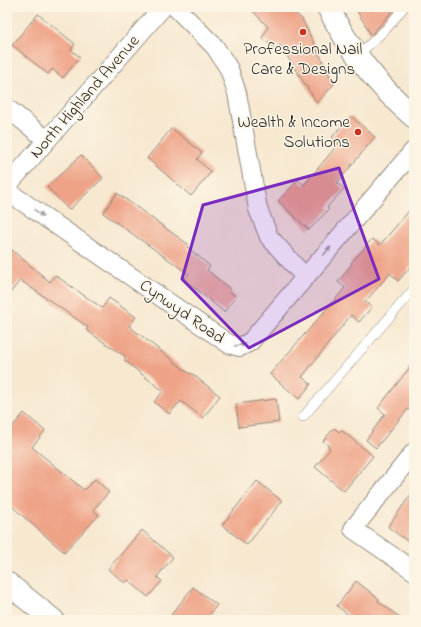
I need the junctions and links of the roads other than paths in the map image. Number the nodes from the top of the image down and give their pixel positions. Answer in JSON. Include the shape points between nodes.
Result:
{"nodes":[{"id":1,"x":163,"y":7,"type":"edge"},
{"id":2,"x":175,"y":7,"type":"edge"},
{"id":3,"x":328,"y":7,"type":"edge"},
{"id":4,"x":404,"y":7,"type":"edge"},
{"id":5,"x":357,"y":56,"type":"junction"},
{"id":6,"x":7,"y":108,"type":"edge"},
{"id":7,"x":414,"y":117,"type":"edge"},
{"id":8,"x":47,"y":140,"type":"junction"},
{"id":9,"x":414,"y":150,"type":"edge"},
{"id":10,"x":7,"y":186,"type":"edge"},
{"id":11,"x":7,"y":191,"type":"edge"},
{"id":12,"x":305,"y":277,"type":"junction"},
{"id":13,"x":414,"y":289,"type":"edge"},
{"id":14,"x":303,"y":417,"type":"dead end"},
{"id":15,"x":414,"y":452,"type":"edge"},
{"id":16,"x":414,"y":571,"type":"edge"},
{"id":17,"x":7,"y":583,"type":"edge"},
{"id":18,"x":53,"y":620,"type":"edge"}],
"edges":[{"from":1,"to":8,"type":"street","name":"North Highland Avenue"},
{"from":2,"to":12,"type":"street","via":[[215,47],[229,69],[237,93],[258,209],[269,237]]},
{"from":3,"to":5,"type":"street"},
{"from":4,"to":5,"type":"lane","via":[[388,28]]},
{"from":5,"to":7,"type":"street","via":[[375,80]]},
{"from":6,"to":8,"type":"street"},
{"from":8,"to":10,"type":"street","name":"North Highland Avenue"},
{"from":12,"to":9,"type":"street","name":"Cynwyd Road","one_way":true},
{"from":11,"to":12,"type":"street","name":"Cynwyd Road","one_way":true,"via":[[234,346],[240,347],[250,342]]},
{"from":13,"to":14,"type":"lane"},
{"from":15,"to":16,"type":"street","via":[[353,529]]},
{"from":17,"to":18,"type":"street"}]}
